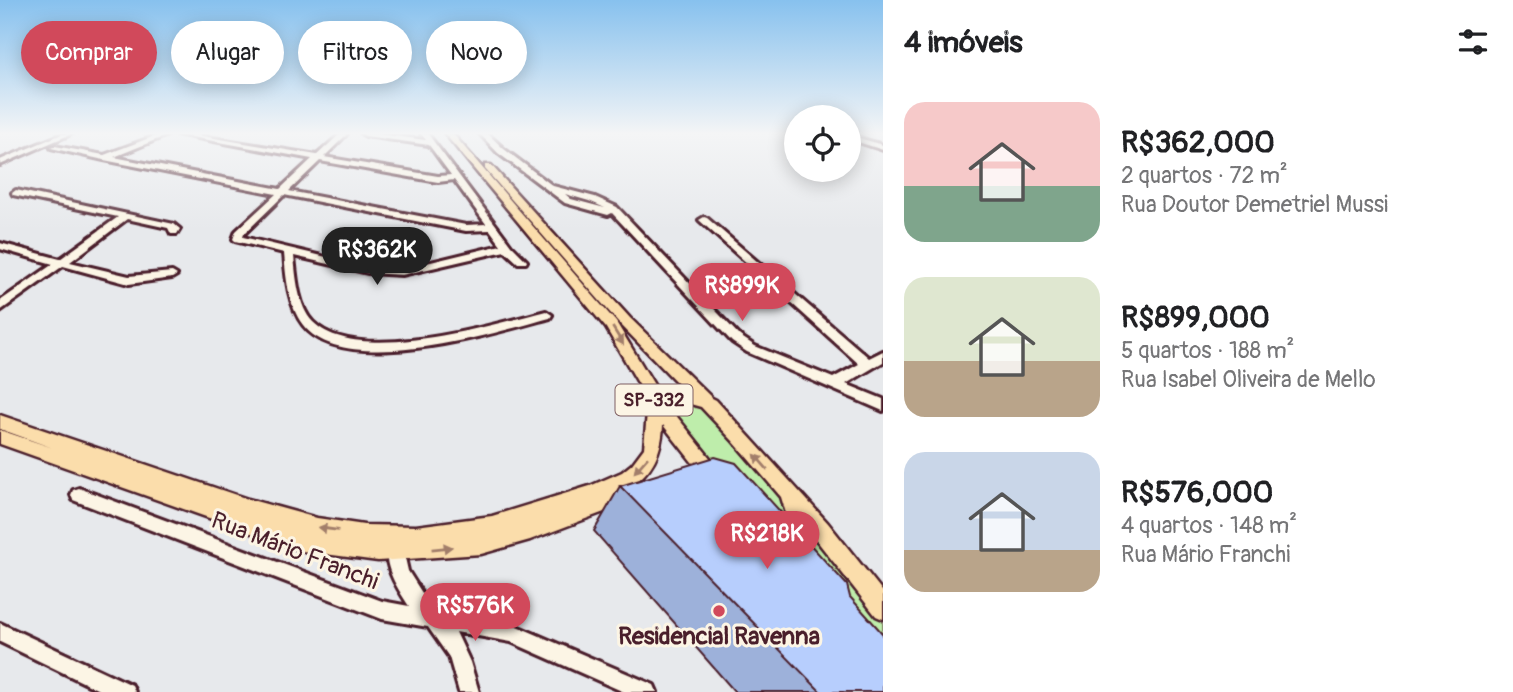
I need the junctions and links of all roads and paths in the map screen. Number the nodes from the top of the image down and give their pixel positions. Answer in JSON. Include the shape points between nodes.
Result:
{"nodes":[{"id":1,"x":146,"y":166,"type":"edge"},
{"id":2,"x":309,"y":166,"type":"edge"},
{"id":3,"x":369,"y":166,"type":"edge"},
{"id":4,"x":448,"y":166,"type":"edge"},
{"id":5,"x":476,"y":166,"type":"edge"},
{"id":6,"x":488,"y":166,"type":"edge"},
{"id":7,"x":522,"y":166,"type":"edge"},
{"id":8,"x":456,"y":177,"type":"junction"},
{"id":9,"x":16,"y":193,"type":"dead end"},
{"id":10,"x":280,"y":193,"type":"junction"},
{"id":11,"x":618,"y":215,"type":"joint"},
{"id":12,"x":126,"y":216,"type":"junction"},
{"id":13,"x":704,"y":220,"type":"dead end"},
{"id":14,"x":491,"y":227,"type":"junction"},
{"id":15,"x":174,"y":232,"type":"dead end"},
{"id":16,"x":0,"y":246,"type":"edge"},
{"id":17,"x":507,"y":247,"type":"junction"},
{"id":18,"x":289,"y":253,"type":"junction"},
{"id":19,"x":522,"y":261,"type":"dead end"},
{"id":20,"x":62,"y":262,"type":"junction"},
{"id":21,"x":172,"y":275,"type":"dead end"},
{"id":22,"x":0,"y":307,"type":"edge"},
{"id":23,"x":546,"y":315,"type":"dead end"},
{"id":24,"x":883,"y":356,"type":"edge"},
{"id":25,"x":867,"y":364,"type":"junction"},
{"id":26,"x":834,"y":384,"type":"junction"},
{"id":27,"x":655,"y":401,"type":"junction"},
{"id":28,"x":711,"y":405,"type":"junction"},
{"id":29,"x":883,"y":405,"type":"edge"},
{"id":30,"x":0,"y":422,"type":"edge"},
{"id":31,"x":0,"y":437,"type":"edge"},
{"id":32,"x":720,"y":482,"type":"edge"},
{"id":33,"x":647,"y":491,"type":"edge"},
{"id":34,"x":788,"y":492,"type":"junction"},
{"id":35,"x":79,"y":495,"type":"dead end"},
{"id":36,"x":396,"y":543,"type":"junction"},
{"id":37,"x":778,"y":547,"type":"edge"},
{"id":38,"x":883,"y":609,"type":"edge"},
{"id":39,"x":432,"y":617,"type":"junction"},
{"id":40,"x":0,"y":632,"type":"edge"},
{"id":41,"x":617,"y":685,"type":"edge"},
{"id":42,"x":125,"y":692,"type":"edge"},
{"id":43,"x":469,"y":692,"type":"edge"},
{"id":44,"x":647,"y":692,"type":"edge"}],
"edges":[{"from":1,"to":10,"type":"street"},
{"from":2,"to":10,"type":"street"},
{"from":3,"to":8,"type":"street","via":[[438,179]]},
{"from":4,"to":8,"type":"street"},
{"from":5,"to":27,"type":"main road","number":"SP-332","one_way":true,"via":[[611,325]]},
{"from":6,"to":28,"type":"main road","number":"SP-332","via":[[625,321]]},
{"from":7,"to":11,"type":"street","via":[[551,188]]},
{"from":8,"to":14,"type":"street"},
{"from":9,"to":12,"type":"street"},
{"from":10,"to":14,"type":"street","via":[[466,228]]},
{"from":10,"to":18,"type":"street","via":[[237,237]]},
{"from":11,"to":26,"type":"street","via":[[736,339]]},
{"from":12,"to":15,"type":"street","via":[[171,226]]},
{"from":12,"to":20,"type":"street"},
{"from":13,"to":25,"type":"street"},
{"from":14,"to":17,"type":"street"},
{"from":16,"to":20,"type":"street"},
{"from":17,"to":18,"type":"street","via":[[402,272]]},
{"from":17,"to":19,"type":"street"},
{"from":18,"to":23,"type":"street","via":[[292,281],[308,324],[335,343],[404,346]]},
{"from":20,"to":21,"type":"street","via":[[130,280]]},
{"from":20,"to":22,"type":"street"},
{"from":24,"to":25,"type":"street"},
{"from":25,"to":26,"type":"street"},
{"from":26,"to":29,"type":"street"},
{"from":27,"to":28,"type":"main road","via":[[675,394]]},
{"from":27,"to":32,"type":"main road","number":"SP-332","via":[[685,444]]},
{"from":27,"to":36,"type":"main road","one_way":true,"via":[[653,447],[646,463],[629,477],[495,526]]},
{"from":34,"to":28,"type":"main road","number":"SP-332","one_way":true},
{"from":36,"to":30,"type":"main road","one_way":true,"via":[[307,526],[247,508]]},
{"from":31,"to":36,"type":"main road","via":[[302,541],[363,550]]},
{"from":36,"to":33,"type":"main road","one_way":true,"via":[[481,544]]},
{"from":34,"to":37,"type":"main road","via":[[798,524],[792,530],[758,531]]},
{"from":34,"to":38,"type":"main road","number":"SP-332"},
{"from":35,"to":39,"type":"street","name":"Rua Mário Franchi","via":[[382,610]]},
{"from":36,"to":39,"type":"street","via":[[396,562],[403,580]]},
{"from":39,"to":41,"type":"street","name":"Rua Mário Franchi","via":[[512,634]]},
{"from":39,"to":43,"type":"street","via":[[454,646]]},
{"from":40,"to":42,"type":"street"},
{"from":41,"to":44,"type":"street","name":"Rua Mário Franchi"}]}
